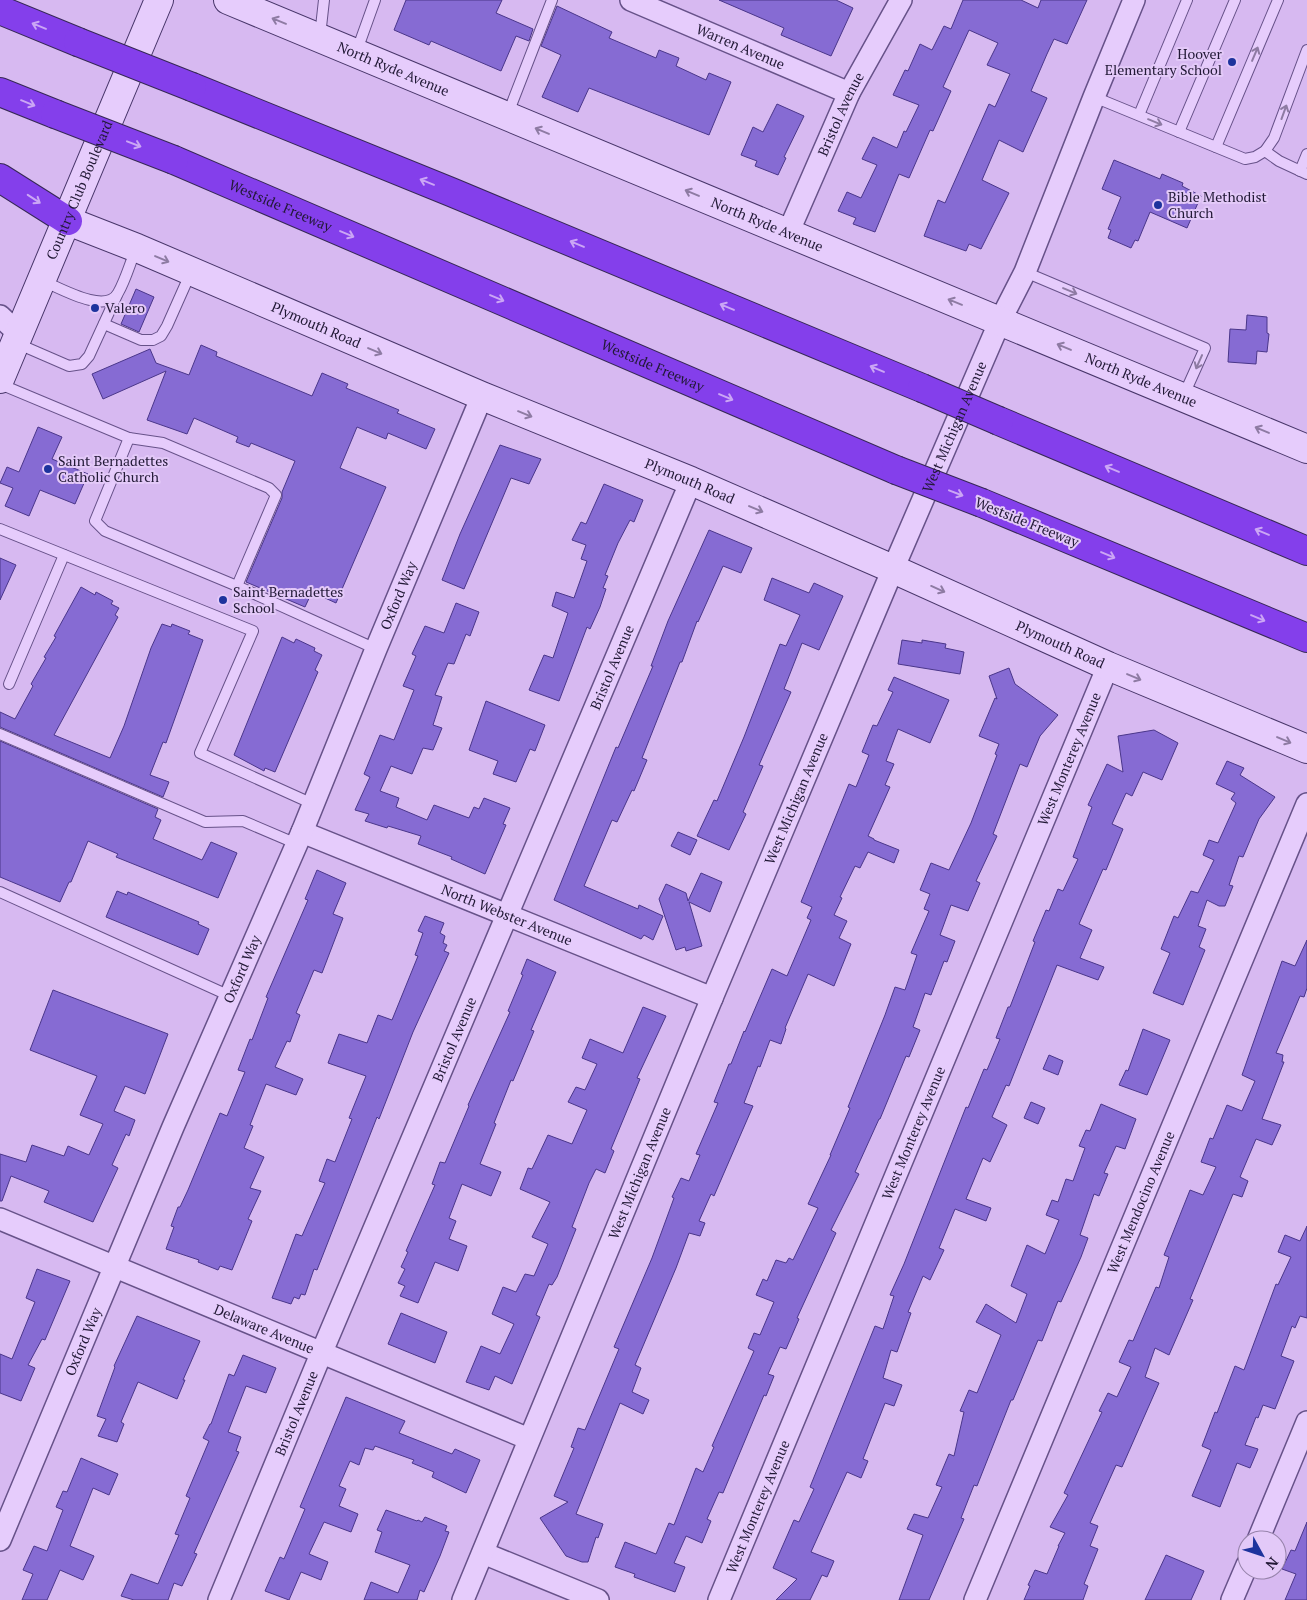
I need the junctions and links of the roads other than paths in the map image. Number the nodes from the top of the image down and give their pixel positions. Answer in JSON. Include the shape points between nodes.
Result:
{"nodes":[{"id":1,"x":159,"y":0,"type":"edge"},
{"id":2,"x":228,"y":0,"type":"edge"},
{"id":3,"x":324,"y":0,"type":"edge"},
{"id":4,"x":375,"y":0,"type":"edge"},
{"id":5,"x":552,"y":0,"type":"edge"},
{"id":6,"x":631,"y":0,"type":"edge"},
{"id":7,"x":901,"y":0,"type":"edge"},
{"id":8,"x":1134,"y":0,"type":"edge"},
{"id":9,"x":1187,"y":0,"type":"edge"},
{"id":10,"x":1235,"y":0,"type":"edge"},
{"id":11,"x":1278,"y":0,"type":"edge"},
{"id":12,"x":0,"y":10,"type":"edge"},
{"id":13,"x":319,"y":38,"type":"junction"},
{"id":14,"x":1307,"y":50,"type":"edge"},
{"id":15,"x":356,"y":54,"type":"junction"},
{"id":16,"x":0,"y":92,"type":"edge"},
{"id":17,"x":849,"y":93,"type":"junction"},
{"id":18,"x":1094,"y":97,"type":"junction"},
{"id":19,"x":1139,"y":115,"type":"junction"},
{"id":20,"x":507,"y":116,"type":"junction"},
{"id":21,"x":1179,"y":132,"type":"junction"},
{"id":22,"x":1216,"y":147,"type":"junction"},
{"id":23,"x":1265,"y":151,"type":"junction"},
{"id":24,"x":1307,"y":154,"type":"edge"},
{"id":25,"x":1304,"y":172,"type":"edge"},
{"id":26,"x":0,"y":178,"type":"edge"},
{"id":27,"x":68,"y":221,"type":"junction"},
{"id":28,"x":788,"y":233,"type":"junction"},
{"id":29,"x":137,"y":248,"type":"junction"},
{"id":30,"x":191,"y":271,"type":"junction"},
{"id":31,"x":1025,"y":272,"type":"junction"},
{"id":32,"x":42,"y":280,"type":"junction"},
{"id":33,"x":118,"y":295,"type":"junction"},
{"id":34,"x":1000,"y":321,"type":"junction"},
{"id":35,"x":104,"y":324,"type":"junction"},
{"id":36,"x":11,"y":331,"type":"edge"},
{"id":37,"x":0,"y":379,"type":"edge"},
{"id":38,"x":0,"y":384,"type":"edge"},
{"id":39,"x":482,"y":396,"type":"junction"},
{"id":40,"x":1183,"y":397,"type":"junction"},
{"id":41,"x":129,"y":438,"type":"junction"},
{"id":42,"x":1307,"y":449,"type":"edge"},
{"id":43,"x":691,"y":481,"type":"junction"},
{"id":44,"x":0,"y":529,"type":"edge"},
{"id":45,"x":1307,"y":551,"type":"edge"},
{"id":46,"x":64,"y":555,"type":"junction"},
{"id":47,"x":893,"y":569,"type":"junction"},
{"id":48,"x":237,"y":586,"type":"junction"},
{"id":49,"x":1307,"y":638,"type":"edge"},
{"id":50,"x":376,"y":649,"type":"junction"},
{"id":51,"x":1108,"y":666,"type":"junction"},
{"id":52,"x":9,"y":684,"type":"dead end"},
{"id":53,"x":0,"y":734,"type":"edge"},
{"id":54,"x":1307,"y":749,"type":"edge"},
{"id":55,"x":314,"y":804,"type":"junction"},
{"id":56,"x":1307,"y":804,"type":"edge"},
{"id":57,"x":300,"y":838,"type":"junction"},
{"id":58,"x":0,"y":892,"type":"edge"},
{"id":59,"x":508,"y":916,"type":"junction"},
{"id":60,"x":230,"y":996,"type":"junction"},
{"id":61,"x":712,"y":998,"type":"junction"},
{"id":62,"x":0,"y":1219,"type":"edge"},
{"id":63,"x":114,"y":1267,"type":"junction"},
{"id":64,"x":321,"y":1354,"type":"junction"},
{"id":65,"x":1307,"y":1422,"type":"edge"},
{"id":66,"x":529,"y":1439,"type":"junction"},
{"id":67,"x":1262,"y":1530,"type":"edge"},
{"id":68,"x":0,"y":1540,"type":"edge"},
{"id":69,"x":483,"y":1552,"type":"junction"},
{"id":70,"x":1241,"y":1580,"type":"edge"},
{"id":71,"x":218,"y":1600,"type":"edge"},
{"id":72,"x":463,"y":1600,"type":"edge"},
{"id":73,"x":598,"y":1600,"type":"edge"},
{"id":74,"x":719,"y":1600,"type":"edge"},
{"id":75,"x":975,"y":1600,"type":"edge"},
{"id":76,"x":1232,"y":1600,"type":"edge"}],
"edges":[{"from":1,"to":27,"type":"street","name":"Country Club Boulevard"},
{"from":13,"to":2,"type":"street","name":"North Ryde Avenue","one_way":true},
{"from":3,"to":13,"type":"lane"},
{"from":4,"to":15,"type":"lane"},
{"from":5,"to":20,"type":"lane"},
{"from":6,"to":17,"type":"street","name":"Warren Avenue"},
{"from":7,"to":17,"type":"street","name":"Bristol Avenue"},
{"from":8,"to":18,"type":"street","name":"West Michigan Avenue"},
{"from":9,"to":19,"type":"lane"},
{"from":10,"to":21,"type":"lane"},
{"from":22,"to":11,"type":"lane","one_way":true},
{"from":45,"to":12,"type":"highway","one_way":true,"bridge":true,"via":[[451,192]]},
{"from":13,"to":15,"type":"street","name":"North Ryde Avenue"},
{"from":23,"to":14,"type":"lane","one_way":true,"via":[[1274,138]]},
{"from":15,"to":20,"type":"street","name":"North Ryde Avenue"},
{"from":16,"to":49,"type":"highway","name":"Westside Freeway","one_way":true,"bridge":true,"via":[[174,160],[896,470]]},
{"from":17,"to":28,"type":"street","name":"Bristol Avenue"},
{"from":18,"to":19,"type":"lane"},
{"from":18,"to":31,"type":"street","name":"West Michigan Avenue"},
{"from":19,"to":21,"type":"lane","one_way":true},
{"from":28,"to":20,"type":"street","name":"North Ryde Avenue","one_way":true},
{"from":21,"to":22,"type":"lane"},
{"from":22,"to":23,"type":"lane","via":[[1245,158]]},
{"from":23,"to":25,"type":"lane"},
{"from":24,"to":25,"type":"lane"},
{"from":26,"to":27,"type":"highway","one_way":true},
{"from":27,"to":29,"type":"street","name":"Plymouth Road"},
{"from":27,"to":32,"type":"street","name":"Country Club Boulevard"},
{"from":34,"to":28,"type":"street","name":"North Ryde Avenue","one_way":true},
{"from":29,"to":30,"type":"street","name":"Plymouth Road","one_way":true},
{"from":29,"to":33,"type":"lane"},
{"from":30,"to":35,"type":"lane","via":[[161,336],[141,340]]},
{"from":30,"to":39,"type":"street","name":"Plymouth Road","one_way":true},
{"from":31,"to":34,"type":"street","name":"West Michigan Avenue"},
{"from":31,"to":40,"type":"lane","one_way":true,"via":[[1205,348]]},
{"from":32,"to":33,"type":"lane","via":[[90,301],[105,302]]},
{"from":32,"to":36,"type":"street","name":"Country Club Boulevard"},
{"from":33,"to":35,"type":"lane"},
{"from":40,"to":34,"type":"street","name":"North Ryde Avenue","one_way":true},
{"from":34,"to":47,"type":"street","name":"West Michigan Avenue"},
{"from":35,"to":36,"type":"lane","via":[[89,356],[76,366],[69,366]]},
{"from":36,"to":37,"type":"street","name":"Country Club Boulevard"},
{"from":38,"to":41,"type":"lane"},
{"from":39,"to":43,"type":"street","name":"Plymouth Road","one_way":true},
{"from":39,"to":50,"type":"street","name":"Oxford Way"},
{"from":42,"to":40,"type":"street","name":"North Ryde Avenue","one_way":true},
{"from":41,"to":48,"type":"lane","via":[[95,521],[105,531]]},
{"from":41,"to":48,"type":"lane","via":[[163,443],[269,488],[276,495]]},
{"from":43,"to":47,"type":"street","name":"Plymouth Road","one_way":true},
{"from":43,"to":59,"type":"street","name":"Bristol Avenue"},
{"from":44,"to":46,"type":"lane"},
{"from":46,"to":52,"type":"lane"},
{"from":46,"to":55,"type":"lane","via":[[253,631],[200,754]]},
{"from":47,"to":51,"type":"street","name":"Plymouth Road","one_way":true},
{"from":47,"to":61,"type":"street","name":"West Michigan Avenue"},
{"from":48,"to":50,"type":"lane"},
{"from":50,"to":55,"type":"street","name":"Oxford Way"},
{"from":51,"to":54,"type":"street","name":"Plymouth Road","one_way":true},
{"from":51,"to":74,"type":"street","name":"West Monterey Avenue"},
{"from":53,"to":57,"type":"lane","via":[[205,822],[243,821]]},
{"from":55,"to":57,"type":"street","name":"Oxford Way"},
{"from":56,"to":75,"type":"street","name":"West Mendocino Avenue"},
{"from":57,"to":59,"type":"street","name":"North Webster Avenue"},
{"from":57,"to":60,"type":"street","name":"Oxford Way"},
{"from":58,"to":60,"type":"lane"},
{"from":59,"to":61,"type":"street","name":"North Webster Avenue"},
{"from":59,"to":64,"type":"street","name":"Bristol Avenue"},
{"from":60,"to":63,"type":"street","name":"Oxford Way"},
{"from":61,"to":66,"type":"street","name":"West Michigan Avenue"},
{"from":62,"to":63,"type":"street","name":"Delaware Avenue"},
{"from":63,"to":64,"type":"street","name":"Delaware Avenue"},
{"from":63,"to":68,"type":"street","name":"Oxford Way"},
{"from":64,"to":66,"type":"street","name":"Delaware Avenue"},
{"from":64,"to":71,"type":"street","name":"Bristol Avenue"},
{"from":65,"to":67,"type":"street"},
{"from":66,"to":69,"type":"street","name":"West Michigan Avenue"},
{"from":69,"to":72,"type":"street","name":"West Michigan Avenue"},
{"from":69,"to":73,"type":"street"},
{"from":70,"to":76,"type":"street"}]}
